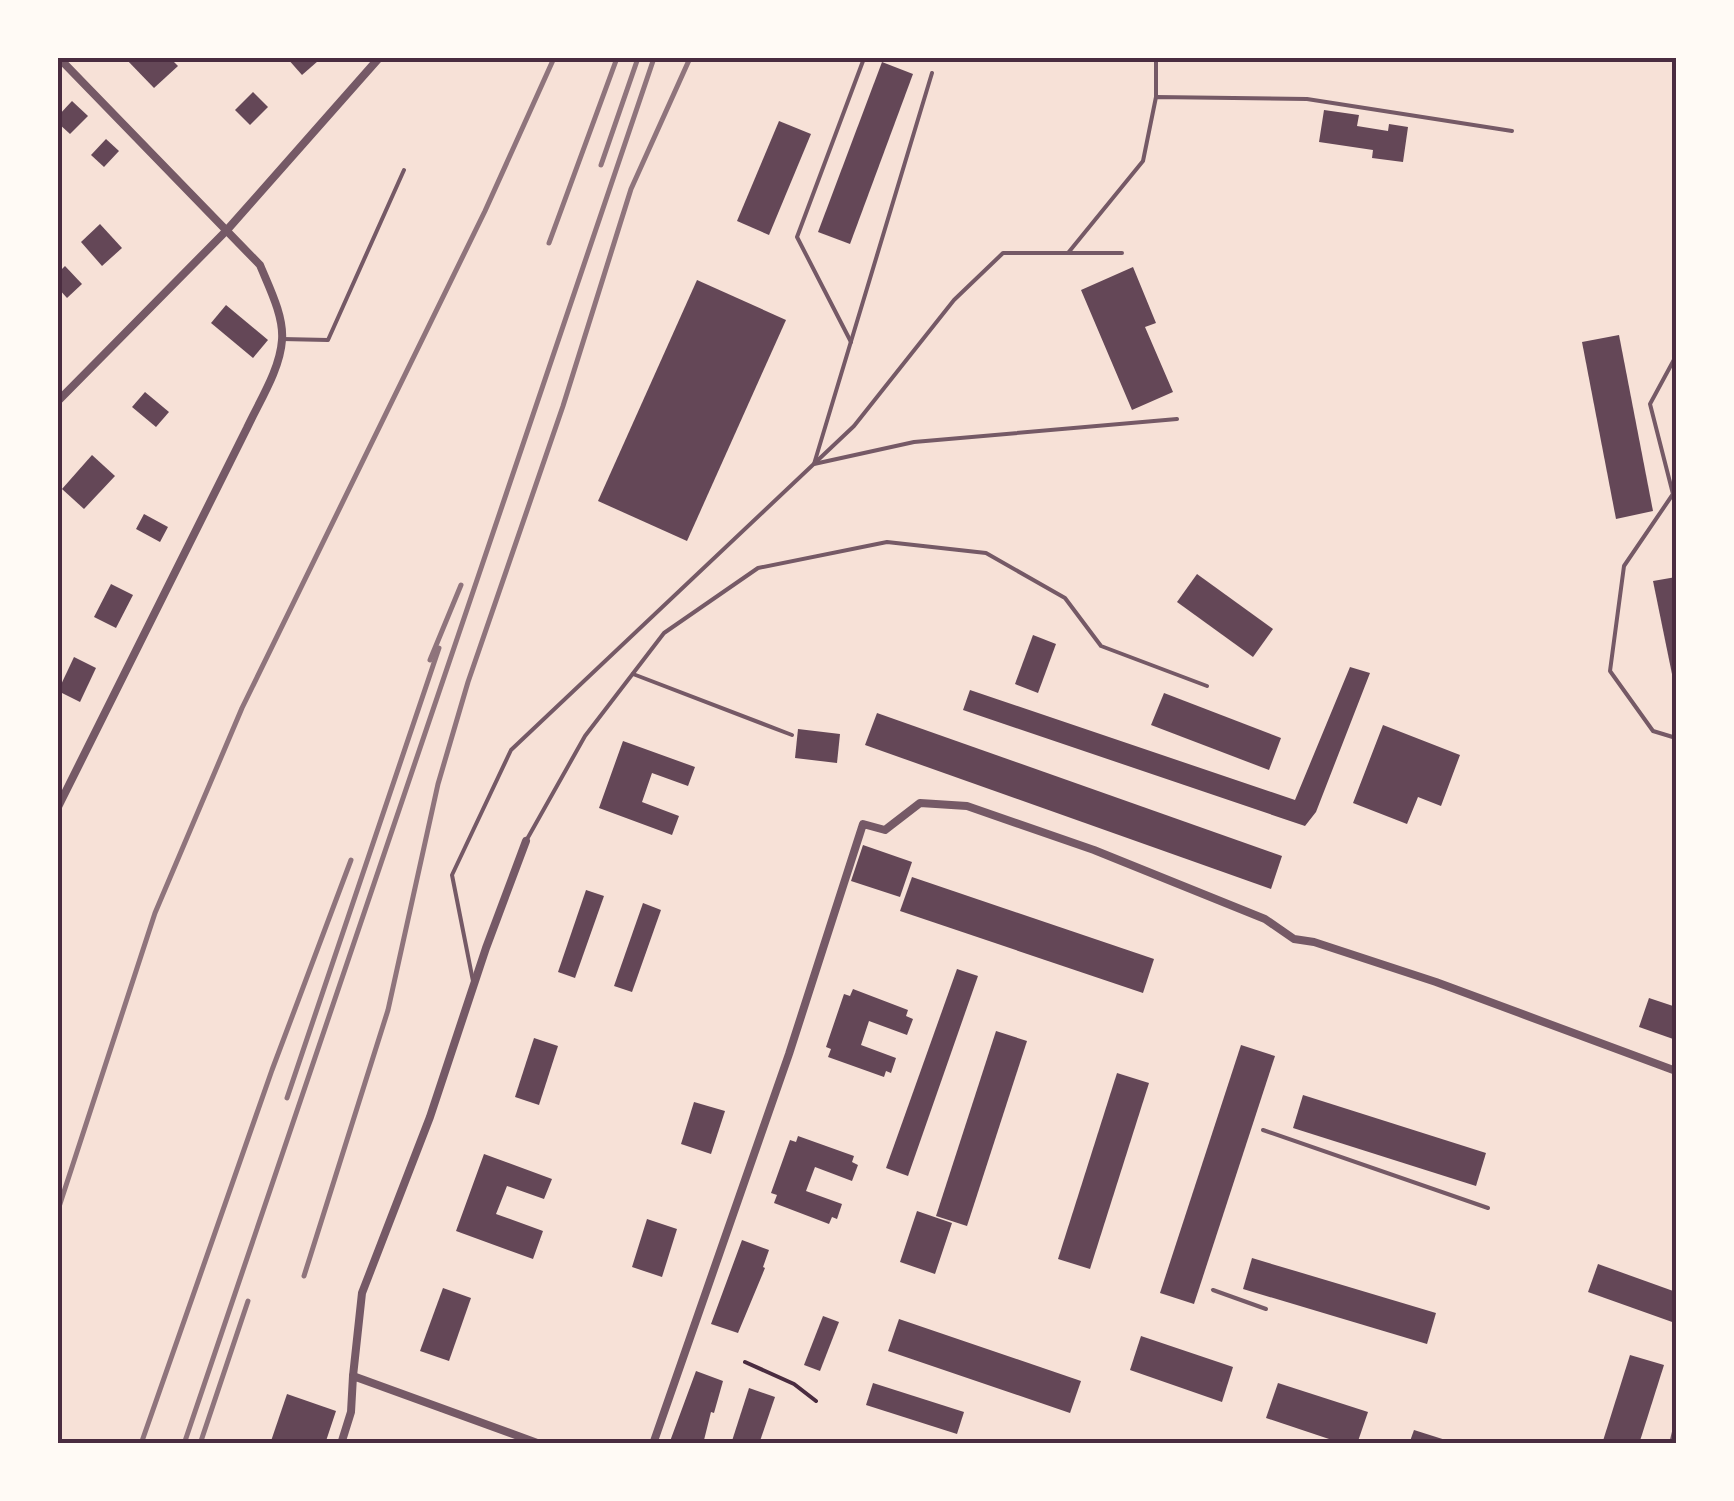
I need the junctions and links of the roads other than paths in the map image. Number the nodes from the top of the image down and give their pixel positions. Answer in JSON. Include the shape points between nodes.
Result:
{"nodes":[{"id":1,"x":59,"y":58,"type":"edge"},
{"id":2,"x":379,"y":58,"type":"edge"},
{"id":3,"x":1156,"y":58,"type":"edge"},
{"id":4,"x":862,"y":61,"type":"dead end"},
{"id":5,"x":932,"y":73,"type":"dead end"},
{"id":6,"x":1156,"y":97,"type":"junction"},
{"id":7,"x":1512,"y":131,"type":"dead end"},
{"id":8,"x":404,"y":170,"type":"dead end"},
{"id":9,"x":227,"y":230,"type":"junction"},
{"id":10,"x":1068,"y":253,"type":"junction"},
{"id":11,"x":1122,"y":253,"type":"dead end"},
{"id":12,"x":282,"y":339,"type":"junction"},
{"id":13,"x":851,"y":342,"type":"junction"},
{"id":14,"x":1676,"y":356,"type":"edge"},
{"id":15,"x":58,"y":401,"type":"edge"},
{"id":16,"x":1177,"y":419,"type":"dead end"},
{"id":17,"x":814,"y":464,"type":"junction"},
{"id":18,"x":633,"y":674,"type":"junction"},
{"id":19,"x":1207,"y":686,"type":"dead end"},
{"id":20,"x":792,"y":735,"type":"dead end"},
{"id":21,"x":1676,"y":738,"type":"edge"},
{"id":22,"x":58,"y":808,"type":"edge"},
{"id":23,"x":526,"y":840,"type":"joint"},
{"id":24,"x":474,"y":986,"type":"junction"},
{"id":25,"x":1676,"y":1071,"type":"edge"},
{"id":26,"x":1263,"y":1130,"type":"dead end"},
{"id":27,"x":1488,"y":1208,"type":"dead end"},
{"id":28,"x":1212,"y":1290,"type":"dead end"},
{"id":29,"x":1266,"y":1309,"type":"dead end"},
{"id":30,"x":353,"y":1376,"type":"junction"},
{"id":31,"x":1676,"y":1432,"type":"edge"},
{"id":32,"x":340,"y":1444,"type":"edge"},
{"id":33,"x":540,"y":1444,"type":"edge"},
{"id":34,"x":653,"y":1444,"type":"edge"},
{"id":35,"x":1673,"y":1444,"type":"edge"}],
"edges":[{"from":1,"to":9,"type":"street"},
{"from":2,"to":9,"type":"street"},
{"from":3,"to":6,"type":"lane"},
{"from":4,"to":13,"type":"lane","via":[[797,237]]},
{"from":5,"to":13,"type":"lane"},
{"from":6,"to":7,"type":"lane","via":[[1306,98]]},
{"from":6,"to":10,"type":"lane","via":[[1143,161]]},
{"from":8,"to":12,"type":"lane","via":[[328,340]]},
{"from":9,"to":12,"type":"street","via":[[260,264]]},
{"from":9,"to":15,"type":"street"},
{"from":10,"to":11,"type":"lane"},
{"from":10,"to":17,"type":"lane","via":[[1003,254],[954,300],[854,426]]},
{"from":12,"to":22,"type":"street","via":[[247,428]]},
{"from":13,"to":17,"type":"lane"},
{"from":14,"to":21,"type":"lane","via":[[1650,404],[1673,494],[1624,566],[1610,670],[1653,731]]},
{"from":16,"to":17,"type":"lane","via":[[914,442]]},
{"from":17,"to":24,"type":"lane","via":[[511,750],[452,874]]},
{"from":18,"to":19,"type":"lane","via":[[664,634],[758,568],[888,542],[986,552],[1064,598],[1101,646]]},
{"from":18,"to":20,"type":"lane"},
{"from":18,"to":23,"type":"lane","via":[[585,736]]},
{"from":23,"to":24,"type":"street"},
{"from":24,"to":30,"type":"street","via":[[362,1293]]},
{"from":25,"to":34,"type":"street","via":[[1436,982],[1294,939],[1265,919],[967,806],[920,804],[886,830],[863,824]]},
{"from":26,"to":27,"type":"lane"},
{"from":28,"to":29,"type":"lane"},
{"from":30,"to":32,"type":"street","via":[[352,1412]]},
{"from":30,"to":33,"type":"street"},
{"from":31,"to":35,"type":"street"}]}
